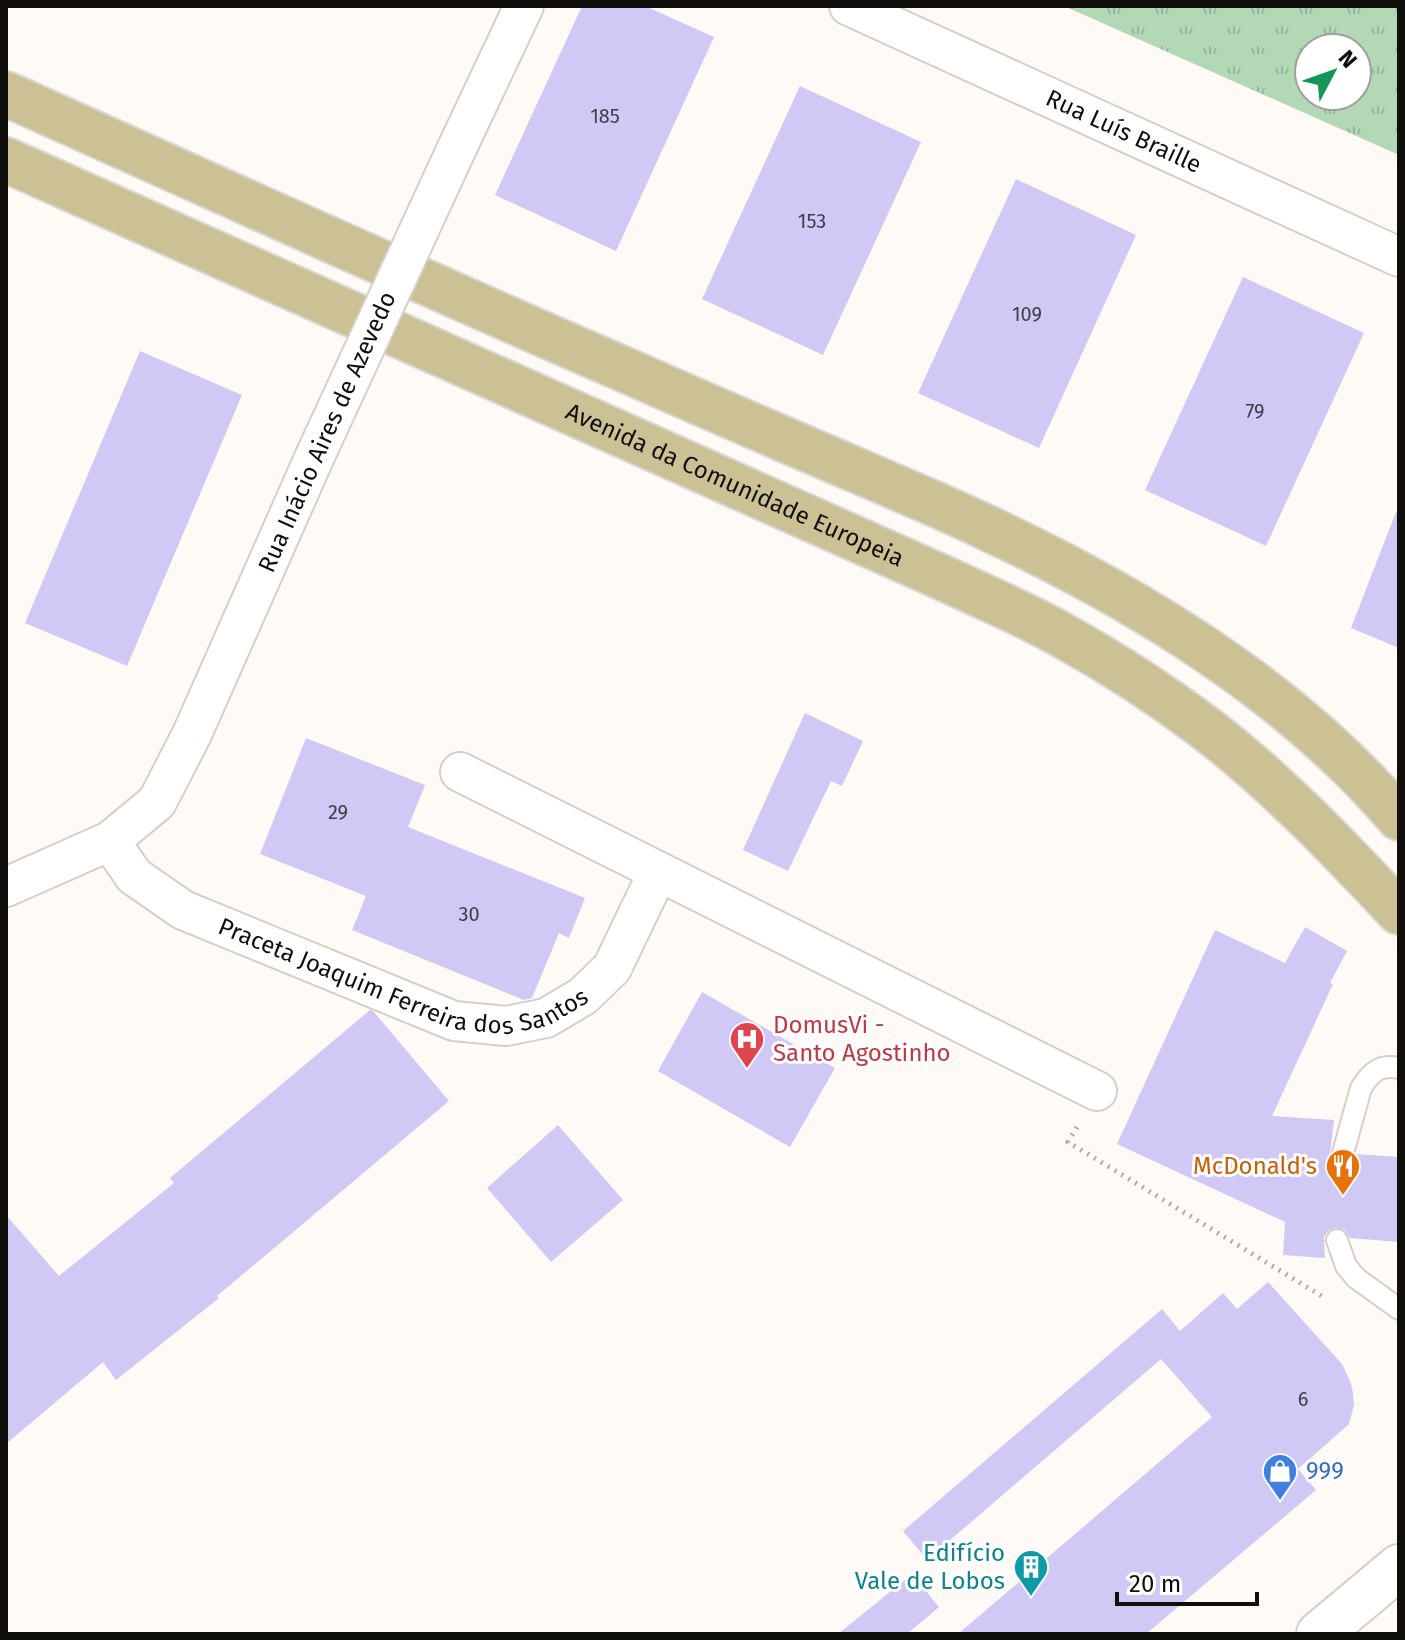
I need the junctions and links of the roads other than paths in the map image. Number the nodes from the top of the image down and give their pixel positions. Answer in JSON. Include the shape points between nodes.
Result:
{"nodes":[{"id":1,"x":524,"y":6,"type":"edge"},
{"id":2,"x":849,"y":6,"type":"edge"},
{"id":3,"x":6,"y":94,"type":"edge"},
{"id":4,"x":6,"y":160,"type":"edge"},
{"id":5,"x":1399,"y":257,"type":"edge"},
{"id":6,"x":460,"y":772,"type":"dead end"},
{"id":7,"x":1399,"y":818,"type":"edge"},
{"id":8,"x":110,"y":841,"type":"junction"},
{"id":9,"x":658,"y":872,"type":"junction"},
{"id":10,"x":6,"y":887,"type":"edge"},
{"id":11,"x":1399,"y":912,"type":"edge"},
{"id":12,"x":1399,"y":1068,"type":"edge"},
{"id":13,"x":1097,"y":1091,"type":"road end"},
{"id":14,"x":1343,"y":1153,"type":"dead end"},
{"id":15,"x":1337,"y":1240,"type":"dead end"},
{"id":16,"x":1399,"y":1309,"type":"edge"},
{"id":17,"x":1399,"y":1567,"type":"edge"},
{"id":18,"x":1319,"y":1634,"type":"edge"}],
"edges":[{"from":1,"to":8,"type":"street","name":"Rua Inácio Aires de Azevedo","bridge":true,"via":[[192,734],[157,802]]},
{"from":2,"to":5,"type":"street","name":"Rua Luís Braille"},
{"from":3,"to":7,"type":"main road","via":[[979,523],[1073,571],[1152,616],[1269,695]]},
{"from":4,"to":11,"type":"main road","name":"Avenida da Comunidade Europeia","via":[[1059,633],[1204,727],[1271,783]]},
{"from":6,"to":9,"type":"street"},
{"from":8,"to":9,"type":"street","name":"Praceta Joaquim Ferreira dos Santos","via":[[134,876],[183,910],[454,1021],[506,1026],[546,1018],[583,996],[612,968]]},
{"from":8,"to":10,"type":"street","name":"Rua Inácio Aires de Azevedo"},
{"from":9,"to":13,"type":"street"},
{"from":12,"to":14,"type":"lane","via":[[1380,1068],[1361,1088]]},
{"from":15,"to":16,"type":"lane","via":[[1356,1278]]},
{"from":17,"to":18,"type":"main road"}]}
